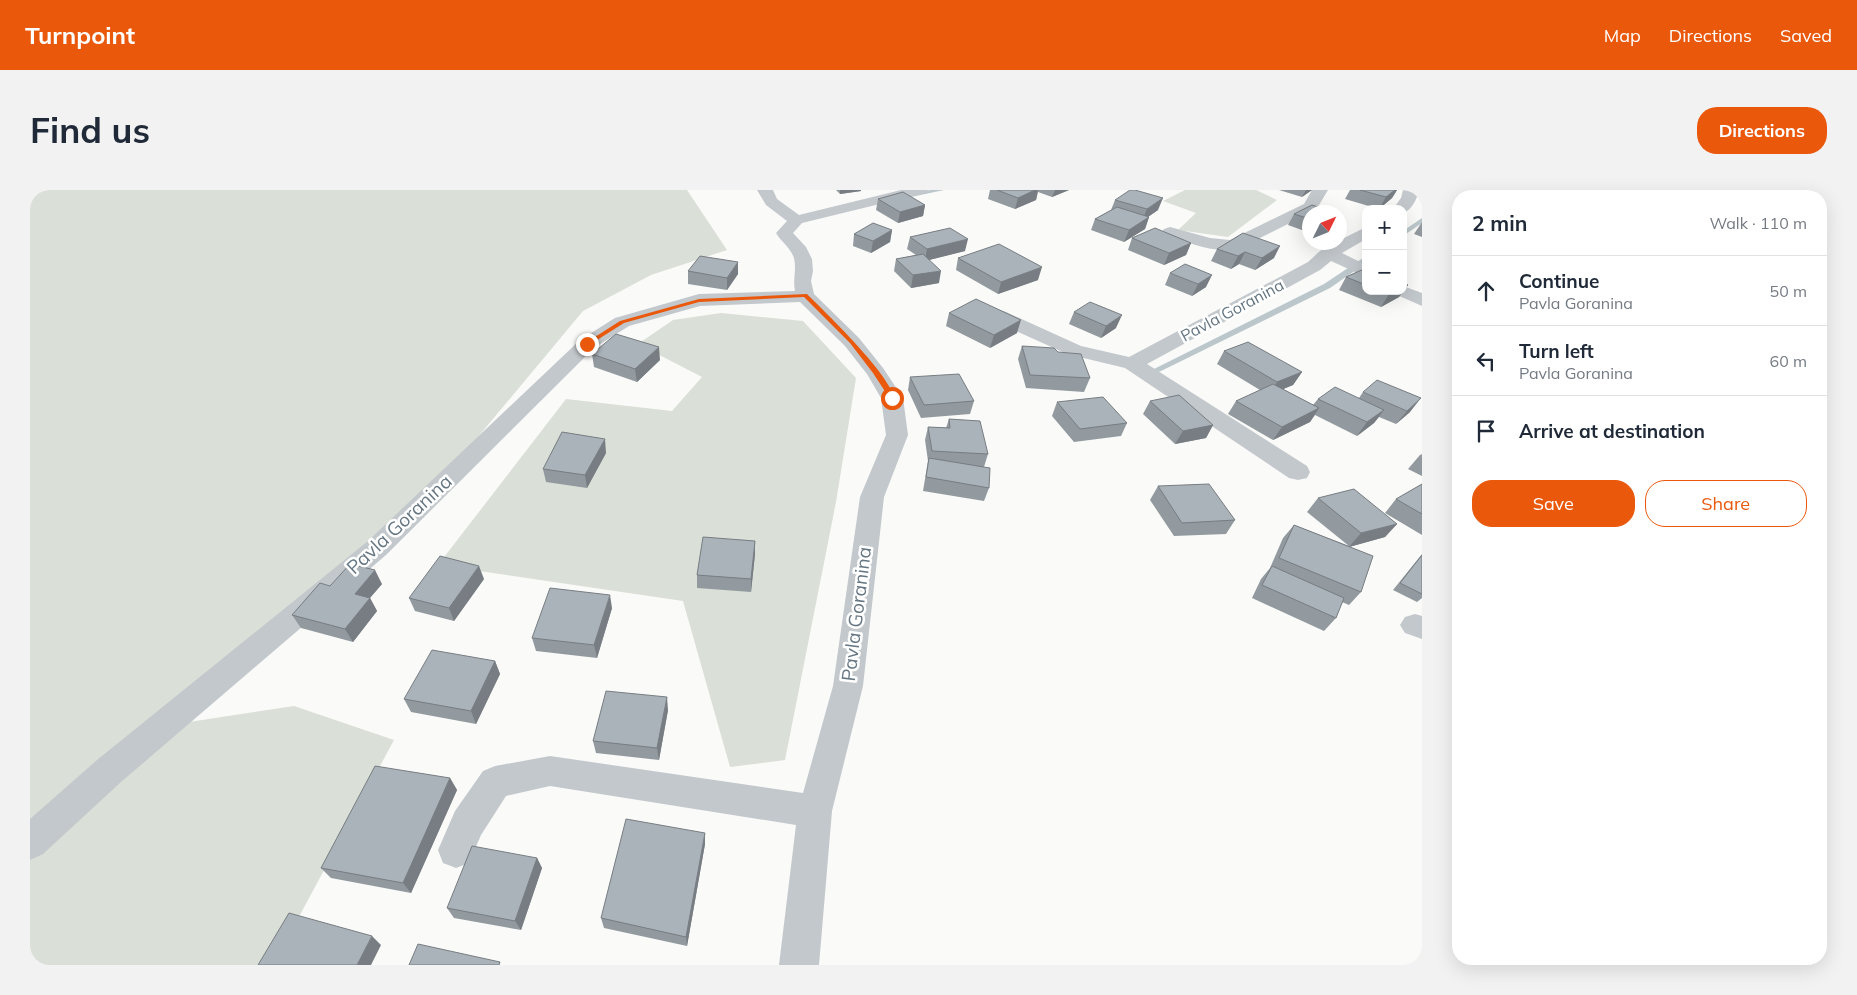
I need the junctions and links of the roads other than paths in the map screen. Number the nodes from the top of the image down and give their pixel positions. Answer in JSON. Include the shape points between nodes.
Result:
{"nodes":[{"id":1,"x":765,"y":190,"type":"edge"},
{"id":2,"x":920,"y":190,"type":"edge"},
{"id":3,"x":1320,"y":190,"type":"edge"},
{"id":4,"x":1411,"y":190,"type":"edge"},
{"id":5,"x":1404,"y":205,"type":"edge"},
{"id":6,"x":796,"y":220,"type":"junction"},
{"id":7,"x":1170,"y":232,"type":"edge"},
{"id":8,"x":1362,"y":234,"type":"edge"},
{"id":9,"x":1329,"y":254,"type":"junction"},
{"id":10,"x":1362,"y":270,"type":"edge"},
{"id":11,"x":1407,"y":293,"type":"edge"},
{"id":12,"x":805,"y":296,"type":"junction"},
{"id":13,"x":1422,"y":300,"type":"edge"},
{"id":14,"x":999,"y":316,"type":"edge"},
{"id":15,"x":1132,"y":364,"type":"junction"},
{"id":16,"x":1298,"y":472,"type":"dead end"},
{"id":17,"x":815,"y":811,"type":"junction"},
{"id":18,"x":30,"y":842,"type":"edge"},
{"id":19,"x":456,"y":850,"type":"dead end"},
{"id":20,"x":799,"y":965,"type":"edge"}],
"edges":[{"from":1,"to":6,"type":"street","via":[[771,202]]},
{"from":2,"to":6,"type":"street"},
{"from":3,"to":7,"type":"street","via":[[1310,207],[1232,244],[1209,243]]},
{"from":4,"to":5,"type":"street"},
{"from":6,"to":12,"type":"street","via":[[784,233],[803,259]]},
{"from":8,"to":9,"type":"street","name":"Pavla Goranina"},
{"from":9,"to":10,"type":"street"},
{"from":9,"to":15,"type":"street","name":"Pavla Goranina","via":[[1314,266]]},
{"from":11,"to":13,"type":"street"},
{"from":12,"to":17,"type":"street","name":"Pavla Goranina","via":[[852,342],[876,372],[892,398],[897,434],[872,497],[848,686]]},
{"from":12,"to":18,"type":"street","name":"Pavla Goranina","via":[[699,300],[622,322],[587,344],[377,548],[108,771]]},
{"from":14,"to":15,"type":"street","via":[[1074,350]]},
{"from":15,"to":16,"type":"street"},
{"from":17,"to":19,"type":"street","via":[[550,771],[495,782],[468,822]]},
{"from":17,"to":20,"type":"street","name":"Pavla Goranina"}]}
